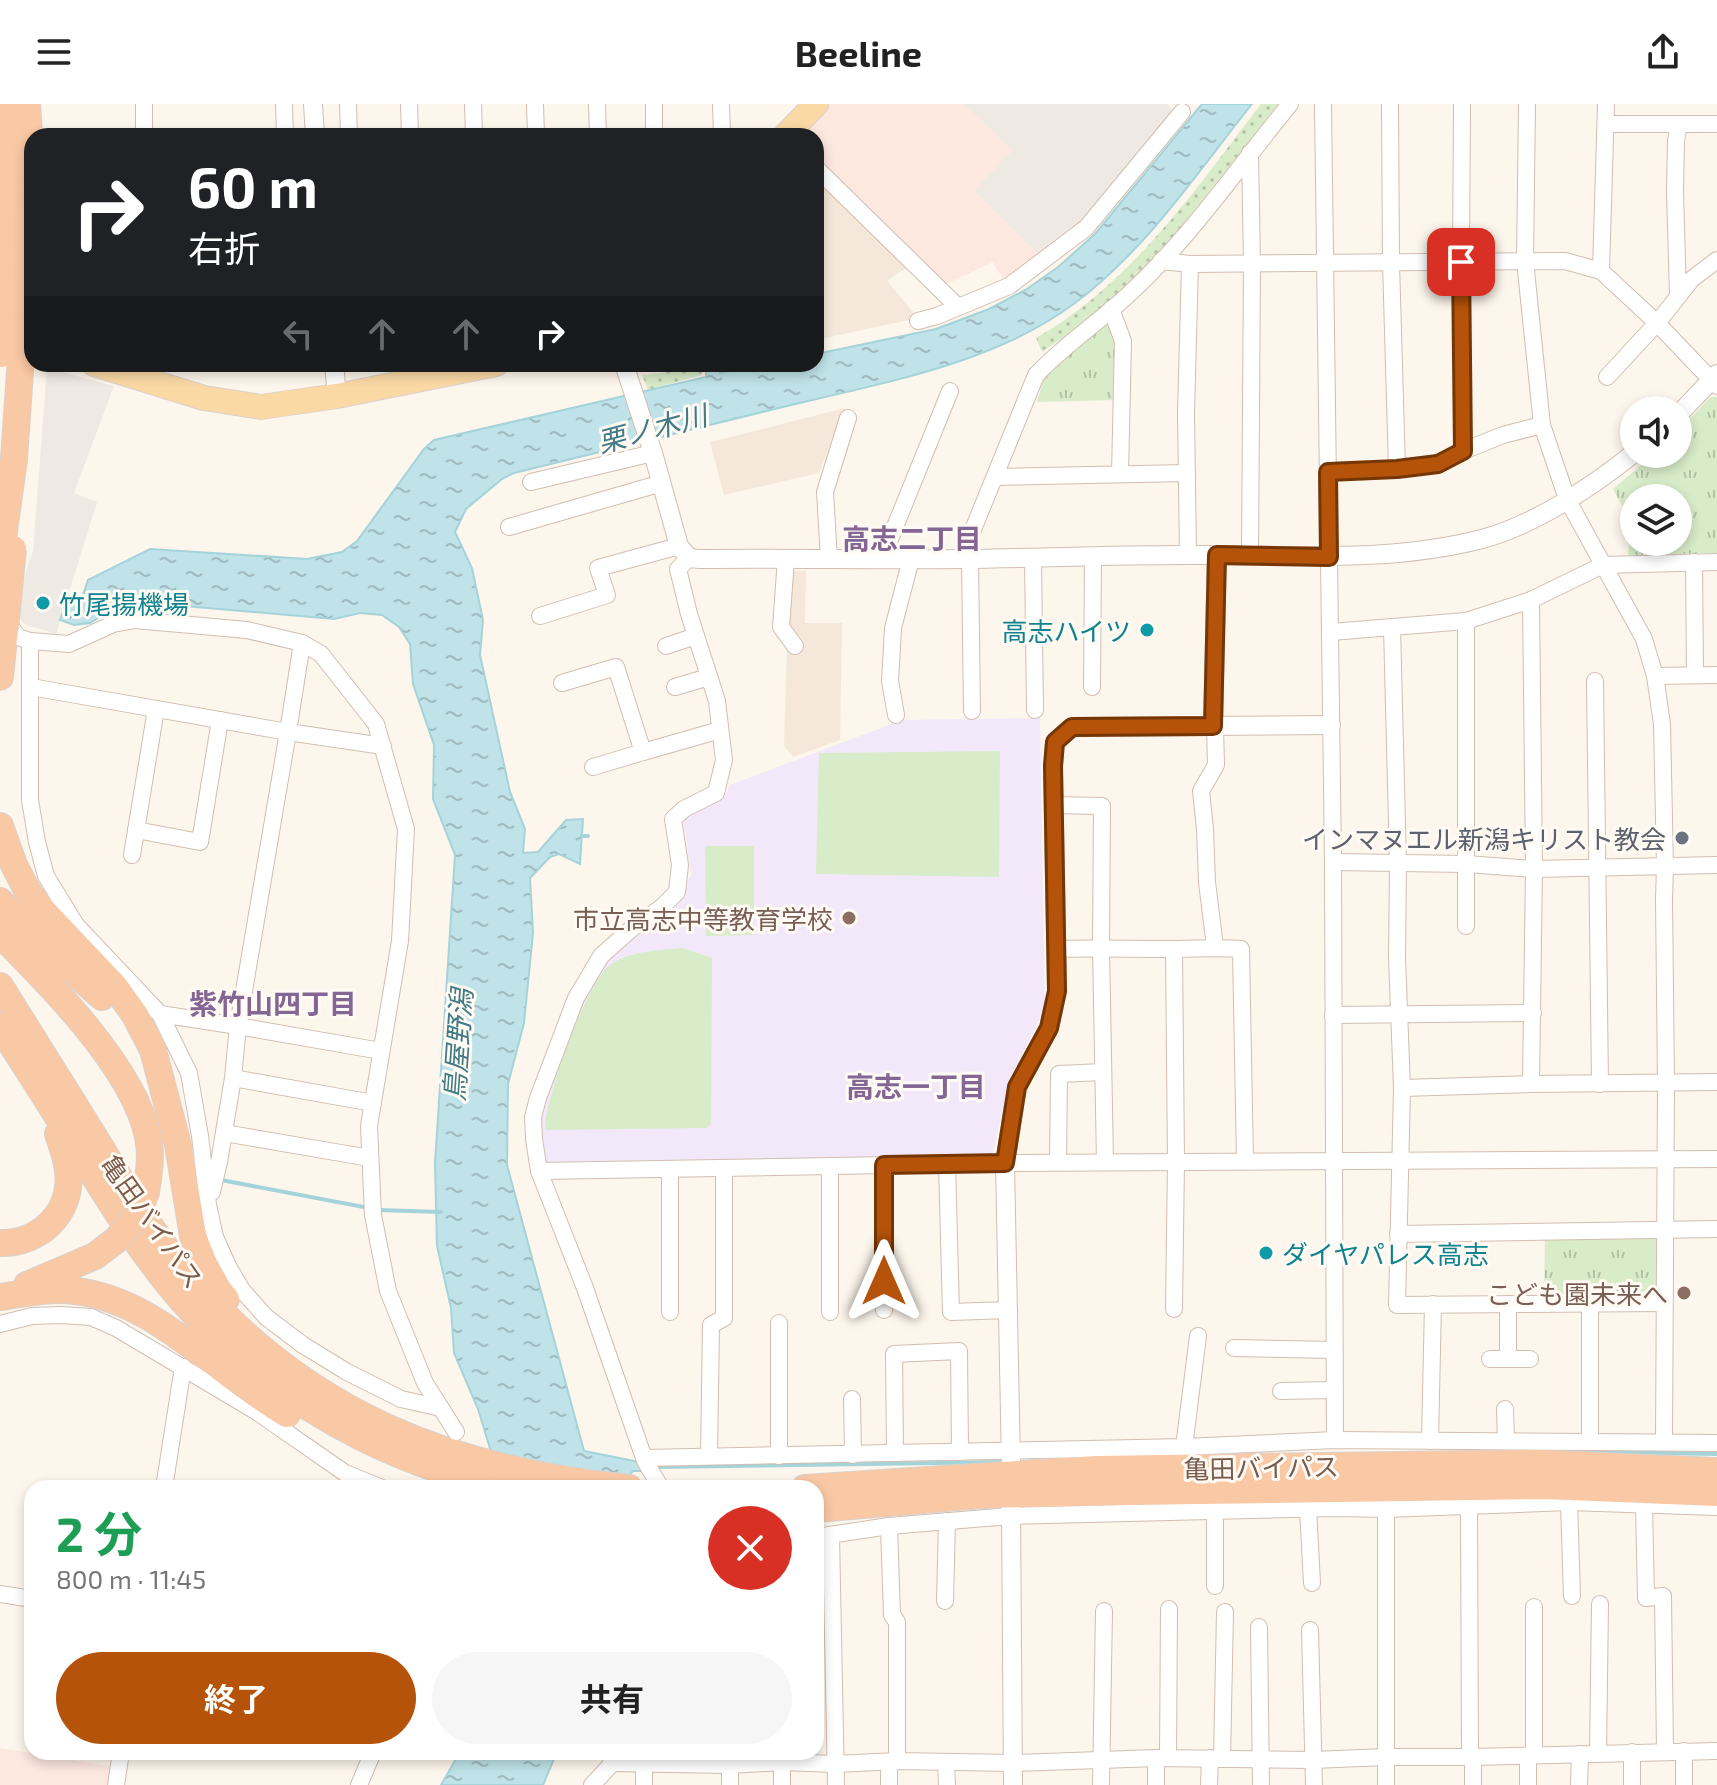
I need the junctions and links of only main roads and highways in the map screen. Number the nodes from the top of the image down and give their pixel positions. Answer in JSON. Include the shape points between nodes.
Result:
{"nodes":[{"id":1,"x":27,"y":104,"type":"edge"},
{"id":2,"x":816,"y":104,"type":"edge"},
{"id":3,"x":1,"y":124,"type":"edge"},
{"id":4,"x":29,"y":128,"type":"edge"},
{"id":5,"x":793,"y":128,"type":"edge"},
{"id":6,"x":24,"y":229,"type":"edge"},
{"id":7,"x":11,"y":344,"type":"edge"},
{"id":8,"x":147,"y":372,"type":"edge"},
{"id":9,"x":456,"y":372,"type":"edge"},
{"id":10,"x":5,"y":549,"type":"edge"},
{"id":11,"x":2,"y":620,"type":"edge"},
{"id":12,"x":0,"y":677,"type":"edge"},
{"id":13,"x":0,"y":826,"type":"edge"},
{"id":14,"x":0,"y":901,"type":"edge"},
{"id":15,"x":0,"y":934,"type":"edge"},
{"id":16,"x":0,"y":986,"type":"edge"},
{"id":17,"x":0,"y":1026,"type":"edge"},
{"id":18,"x":165,"y":1091,"type":"junction"},
{"id":19,"x":44,"y":1095,"type":"junction"},
{"id":20,"x":0,"y":1243,"type":"edge"},
{"id":21,"x":0,"y":1297,"type":"edge"},
{"id":22,"x":256,"y":1345,"type":"junction"},
{"id":23,"x":1717,"y":1471,"type":"edge"},
{"id":24,"x":482,"y":1478,"type":"edge"},
{"id":25,"x":568,"y":1480,"type":"edge"},
{"id":26,"x":824,"y":1487,"type":"edge"},
{"id":27,"x":1717,"y":1493,"type":"edge"},
{"id":28,"x":824,"y":1508,"type":"edge"}],
"edges":[{"from":1,"to":4,"type":"highway"},
{"from":2,"to":5,"type":"main road"},
{"from":3,"to":7,"type":"highway"},
{"from":6,"to":7,"type":"highway"},
{"from":7,"to":10,"type":"highway","via":[[14,459]]},
{"from":8,"to":9,"type":"main road","via":[[204,398],[261,407]]},
{"from":10,"to":11,"type":"highway","bridge":true},
{"from":11,"to":12,"type":"highway"},
{"from":13,"to":18,"type":"highway","via":[[28,892],[135,1015]]},
{"from":14,"to":18,"type":"highway","via":[[121,1017]]},
{"from":15,"to":21,"type":"highway","bridge":true,"via":[[102,1048],[143,1119],[150,1166],[141,1208],[116,1240],[95,1256]]},
{"from":16,"to":22,"type":"highway","name":"亀田バイパス","via":[[133,1200],[186,1274]]},
{"from":17,"to":19,"type":"highway","name":"亀田バイパス"},
{"from":18,"to":22,"type":"highway","via":[[193,1236],[218,1289]]},
{"from":19,"to":20,"type":"highway","via":[[64,1154],[68,1192],[47,1229],[29,1239]]},
{"from":19,"to":24,"type":"highway","name":"亀田バイパス","via":[[169,1286],[220,1339],[269,1381],[344,1429],[397,1454]]},
{"from":21,"to":24,"type":"highway","via":[[74,1291],[126,1305],[172,1330],[310,1429],[395,1466]]},
{"from":22,"to":24,"type":"highway","name":"亀田バイパス","via":[[348,1409],[434,1448]]},
{"from":23,"to":26,"type":"highway","name":"亀田バイパス","via":[[1536,1463],[1097,1469]]},
{"from":24,"to":25,"type":"highway","name":"亀田バイパス","via":[[514,1471]]},
{"from":27,"to":28,"type":"highway","name":"亀田バイパス","via":[[1544,1486],[1126,1492],[982,1495]]}]}
